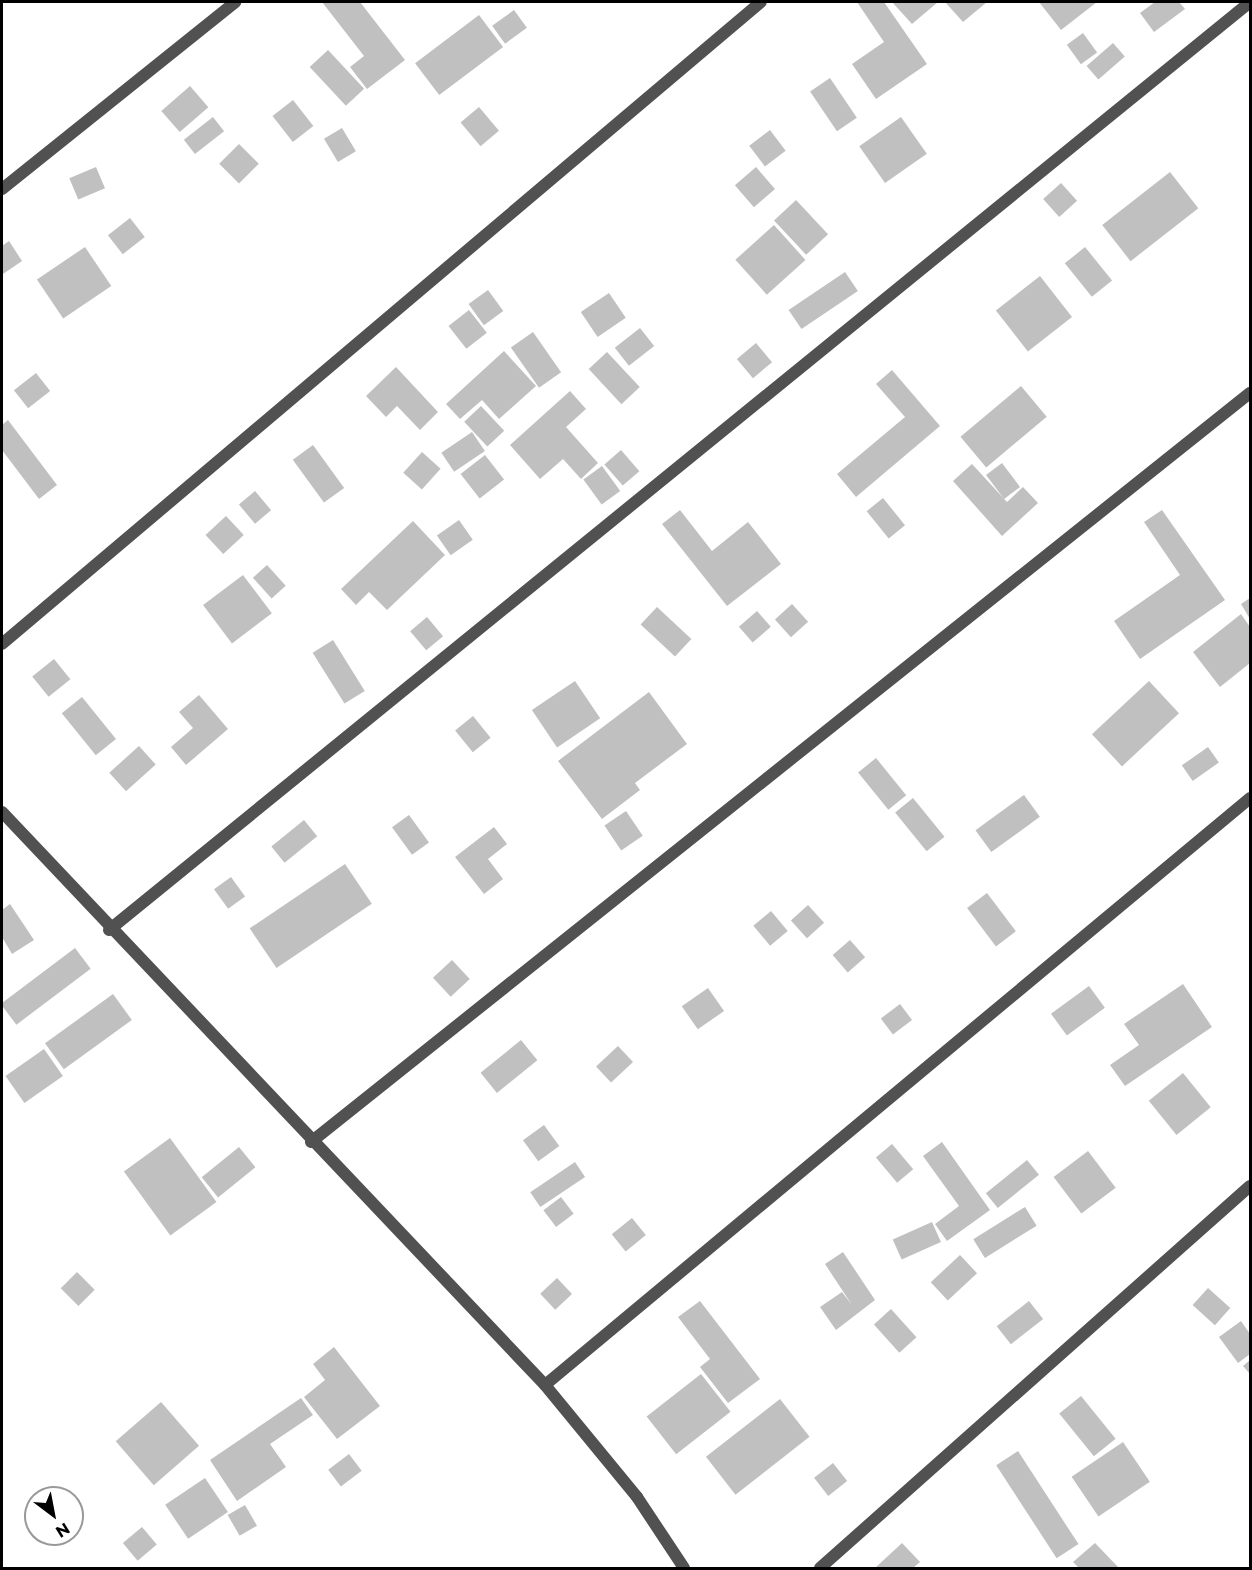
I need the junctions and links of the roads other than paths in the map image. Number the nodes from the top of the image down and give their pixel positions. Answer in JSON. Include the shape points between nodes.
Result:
{"nodes":[{"id":1,"x":235,"y":2,"type":"edge"},
{"id":2,"x":761,"y":2,"type":"edge"},
{"id":3,"x":1250,"y":2,"type":"edge"},
{"id":4,"x":2,"y":189,"type":"edge"},
{"id":5,"x":1251,"y":393,"type":"edge"},
{"id":6,"x":2,"y":644,"type":"edge"},
{"id":7,"x":1251,"y":798,"type":"edge"},
{"id":8,"x":2,"y":812,"type":"edge"},
{"id":9,"x":109,"y":930,"type":"junction"},
{"id":10,"x":311,"y":1142,"type":"junction"},
{"id":11,"x":1251,"y":1186,"type":"edge"},
{"id":12,"x":544,"y":1385,"type":"junction"},
{"id":13,"x":684,"y":1569,"type":"edge"},
{"id":14,"x":820,"y":1569,"type":"edge"}],
"edges":[{"from":1,"to":4,"type":"street"},
{"from":2,"to":6,"type":"street"},
{"from":3,"to":9,"type":"street"},
{"from":5,"to":10,"type":"street"},
{"from":7,"to":12,"type":"street"},
{"from":8,"to":9,"type":"street"},
{"from":9,"to":10,"type":"street"},
{"from":10,"to":12,"type":"street"},
{"from":11,"to":14,"type":"street"},
{"from":12,"to":13,"type":"street","via":[[637,1497]]}]}
